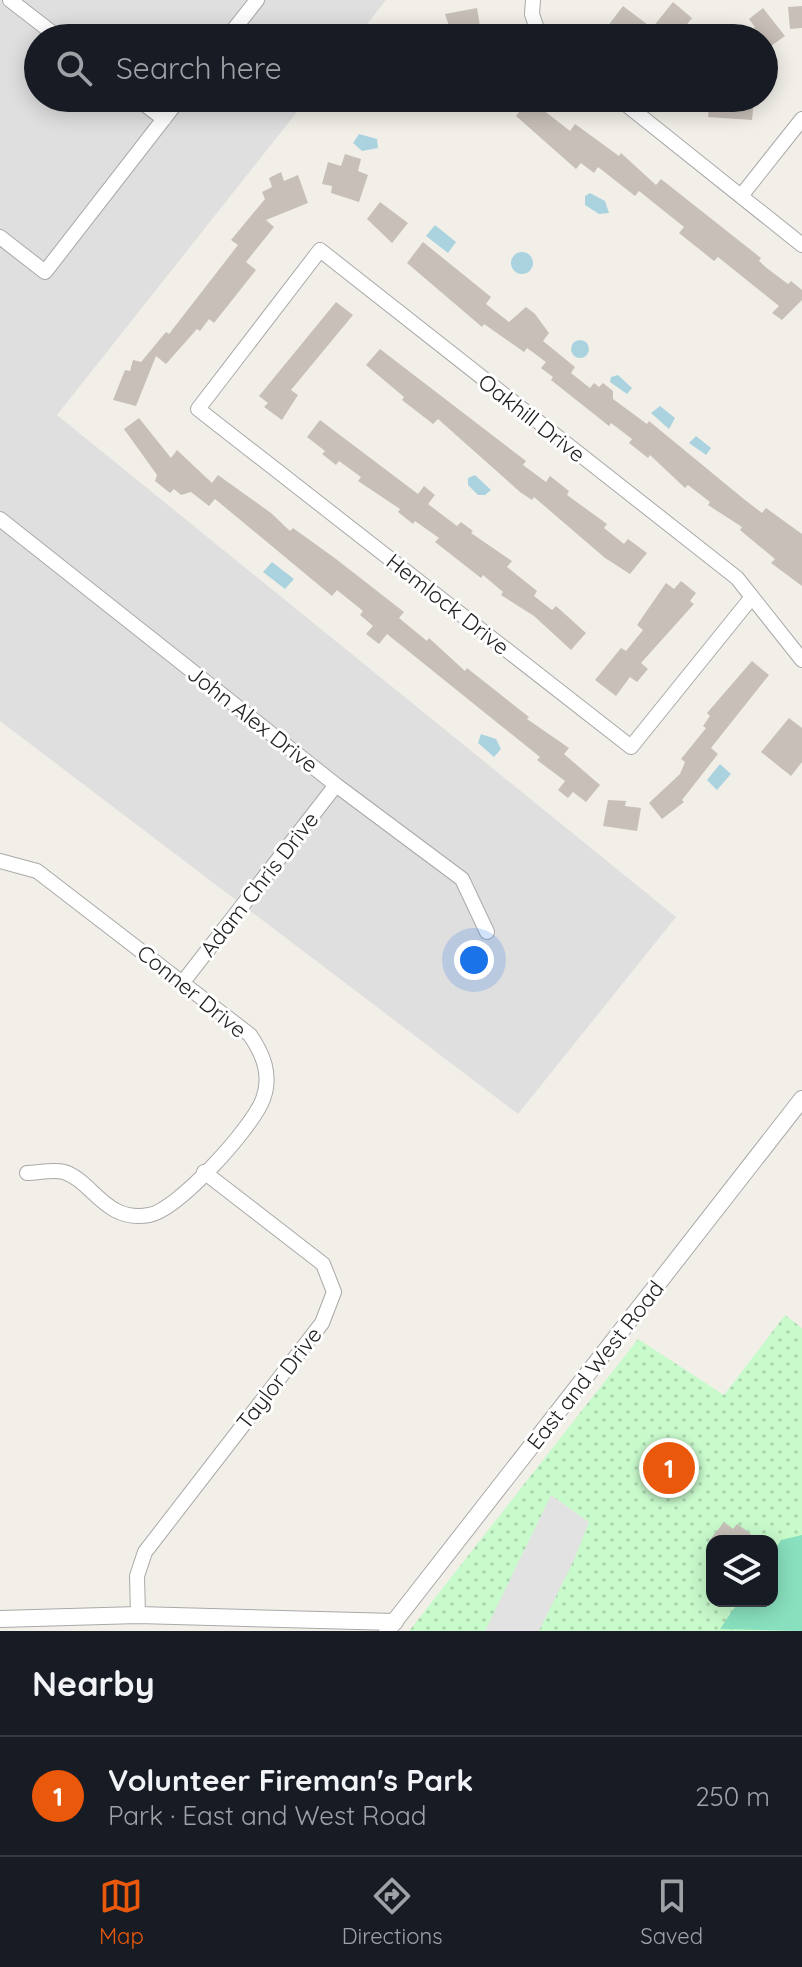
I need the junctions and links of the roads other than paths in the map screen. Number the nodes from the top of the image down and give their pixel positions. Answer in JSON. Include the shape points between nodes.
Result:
{"nodes":[{"id":1,"x":10,"y":0,"type":"edge"},
{"id":2,"x":257,"y":0,"type":"edge"},
{"id":3,"x":533,"y":0,"type":"edge"},
{"id":4,"x":41,"y":24,"type":"edge"},
{"id":5,"x":238,"y":24,"type":"edge"},
{"id":6,"x":534,"y":24,"type":"edge"},
{"id":7,"x":155,"y":112,"type":"edge"},
{"id":8,"x":169,"y":112,"type":"edge"},
{"id":9,"x":636,"y":112,"type":"edge"},
{"id":10,"x":164,"y":119,"type":"junction"},
{"id":11,"x":802,"y":119,"type":"edge"},
{"id":12,"x":741,"y":196,"type":"junction"},
{"id":13,"x":0,"y":237,"type":"edge"},
{"id":14,"x":802,"y":245,"type":"edge"},
{"id":15,"x":262,"y":324,"type":"joint"},
{"id":16,"x":0,"y":519,"type":"edge"},
{"id":17,"x":752,"y":597,"type":"junction"},
{"id":18,"x":802,"y":660,"type":"edge"},
{"id":19,"x":336,"y":785,"type":"junction"},
{"id":20,"x":0,"y":861,"type":"edge"},
{"id":21,"x":487,"y":932,"type":"dead end"},
{"id":22,"x":183,"y":982,"type":"junction"},
{"id":23,"x":801,"y":1103,"type":"edge"},
{"id":24,"x":204,"y":1172,"type":"junction"},
{"id":25,"x":27,"y":1173,"type":"dead end"},
{"id":26,"x":138,"y":1615,"type":"junction"},
{"id":27,"x":0,"y":1619,"type":"edge"},
{"id":28,"x":391,"y":1626,"type":"edge"}],
"edges":[{"from":1,"to":4,"type":"street"},
{"from":2,"to":5,"type":"street"},
{"from":3,"to":6,"type":"street"},
{"from":7,"to":10,"type":"street"},
{"from":8,"to":10,"type":"street"},
{"from":9,"to":12,"type":"street"},
{"from":10,"to":13,"type":"street","via":[[45,272]]},
{"from":11,"to":12,"type":"street"},
{"from":12,"to":14,"type":"street"},
{"from":15,"to":17,"type":"street","name":"Oakhill Drive","via":[[320,250],[737,578]]},
{"from":15,"to":17,"type":"street","name":"Hemlock Drive","via":[[198,409],[631,747]]},
{"from":16,"to":19,"type":"street","name":"John Alex Drive"},
{"from":17,"to":18,"type":"street","name":"Oakhill Drive"},
{"from":19,"to":21,"type":"street","name":"John Alex Drive","via":[[462,879]]},
{"from":19,"to":22,"type":"street","name":"Adam Chris Drive"},
{"from":20,"to":22,"type":"street","name":"Conner Drive","via":[[37,871]]},
{"from":22,"to":24,"type":"street","name":"Conner Drive","via":[[250,1035],[265,1057],[263,1099]]},
{"from":23,"to":28,"type":"street","name":"East and West Road"},
{"from":24,"to":25,"type":"street","name":"Conner Drive","via":[[171,1206],[147,1216],[118,1212],[64,1172]]},
{"from":24,"to":26,"type":"street","name":"Taylor Drive","via":[[323,1264],[334,1292],[322,1323],[145,1552],[137,1576]]},
{"from":26,"to":27,"type":"street"},
{"from":26,"to":28,"type":"street"}]}
